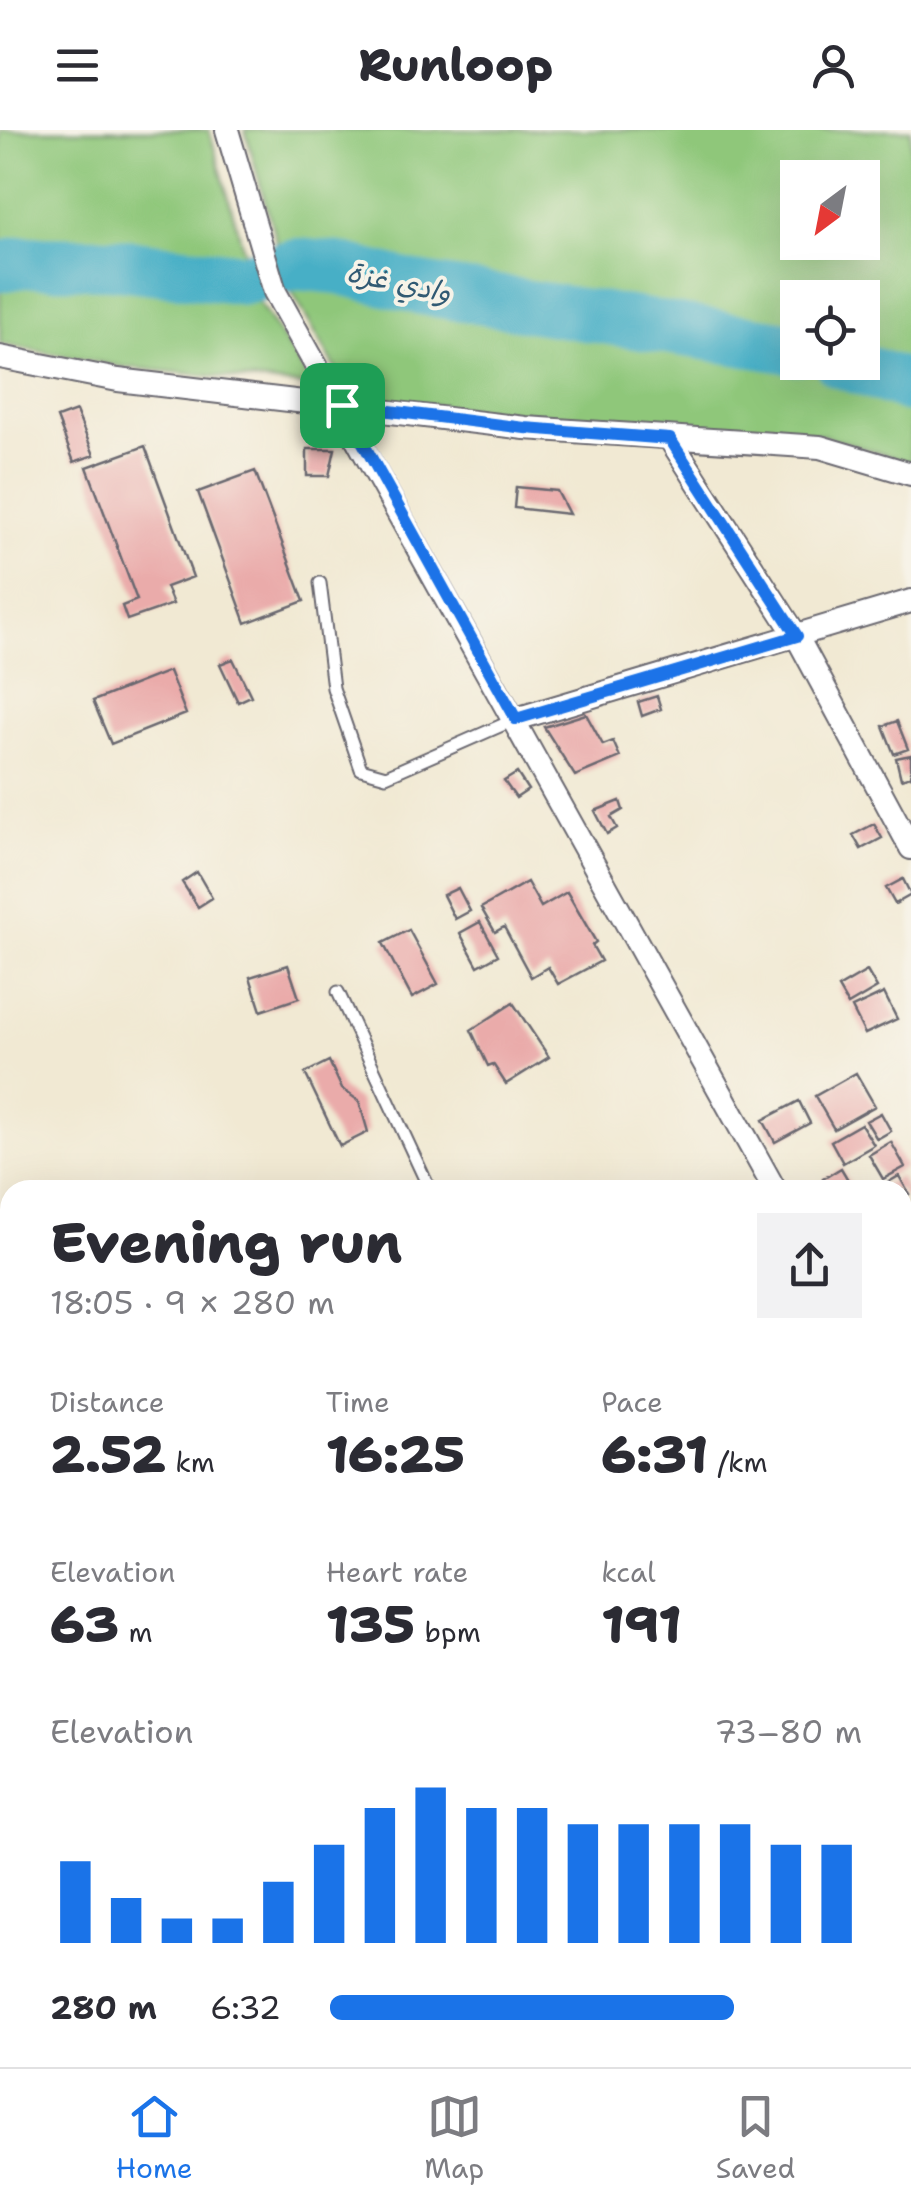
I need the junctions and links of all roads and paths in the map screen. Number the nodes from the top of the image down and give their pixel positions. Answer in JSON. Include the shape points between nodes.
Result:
{"nodes":[{"id":1,"x":227,"y":130,"type":"edge"},
{"id":2,"x":0,"y":356,"type":"edge"},
{"id":3,"x":342,"y":405,"type":"junction"},
{"id":4,"x":670,"y":439,"type":"junction"},
{"id":5,"x":911,"y":474,"type":"edge"},
{"id":6,"x":320,"y":583,"type":"dead end"},
{"id":7,"x":911,"y":601,"type":"edge"},
{"id":8,"x":797,"y":636,"type":"junction"},
{"id":9,"x":516,"y":719,"type":"junction"},
{"id":10,"x":911,"y":848,"type":"edge"},
{"id":11,"x":338,"y":992,"type":"dead end"},
{"id":12,"x":425,"y":1180,"type":"edge"},
{"id":13,"x":770,"y":1180,"type":"edge"}],
"edges":[{"from":1,"to":3,"type":"street","via":[[275,292]]},
{"from":2,"to":3,"type":"street","via":[[118,380]]},
{"from":3,"to":4,"type":"street"},
{"from":3,"to":9,"type":"street"},
{"from":4,"to":5,"type":"street","via":[[820,446]]},
{"from":4,"to":8,"type":"street"},
{"from":6,"to":9,"type":"lane","via":[[333,688],[361,768],[386,776]]},
{"from":7,"to":8,"type":"street"},
{"from":8,"to":9,"type":"street"},
{"from":8,"to":10,"type":"street"},
{"from":9,"to":13,"type":"street"},
{"from":11,"to":12,"type":"lane"}]}
